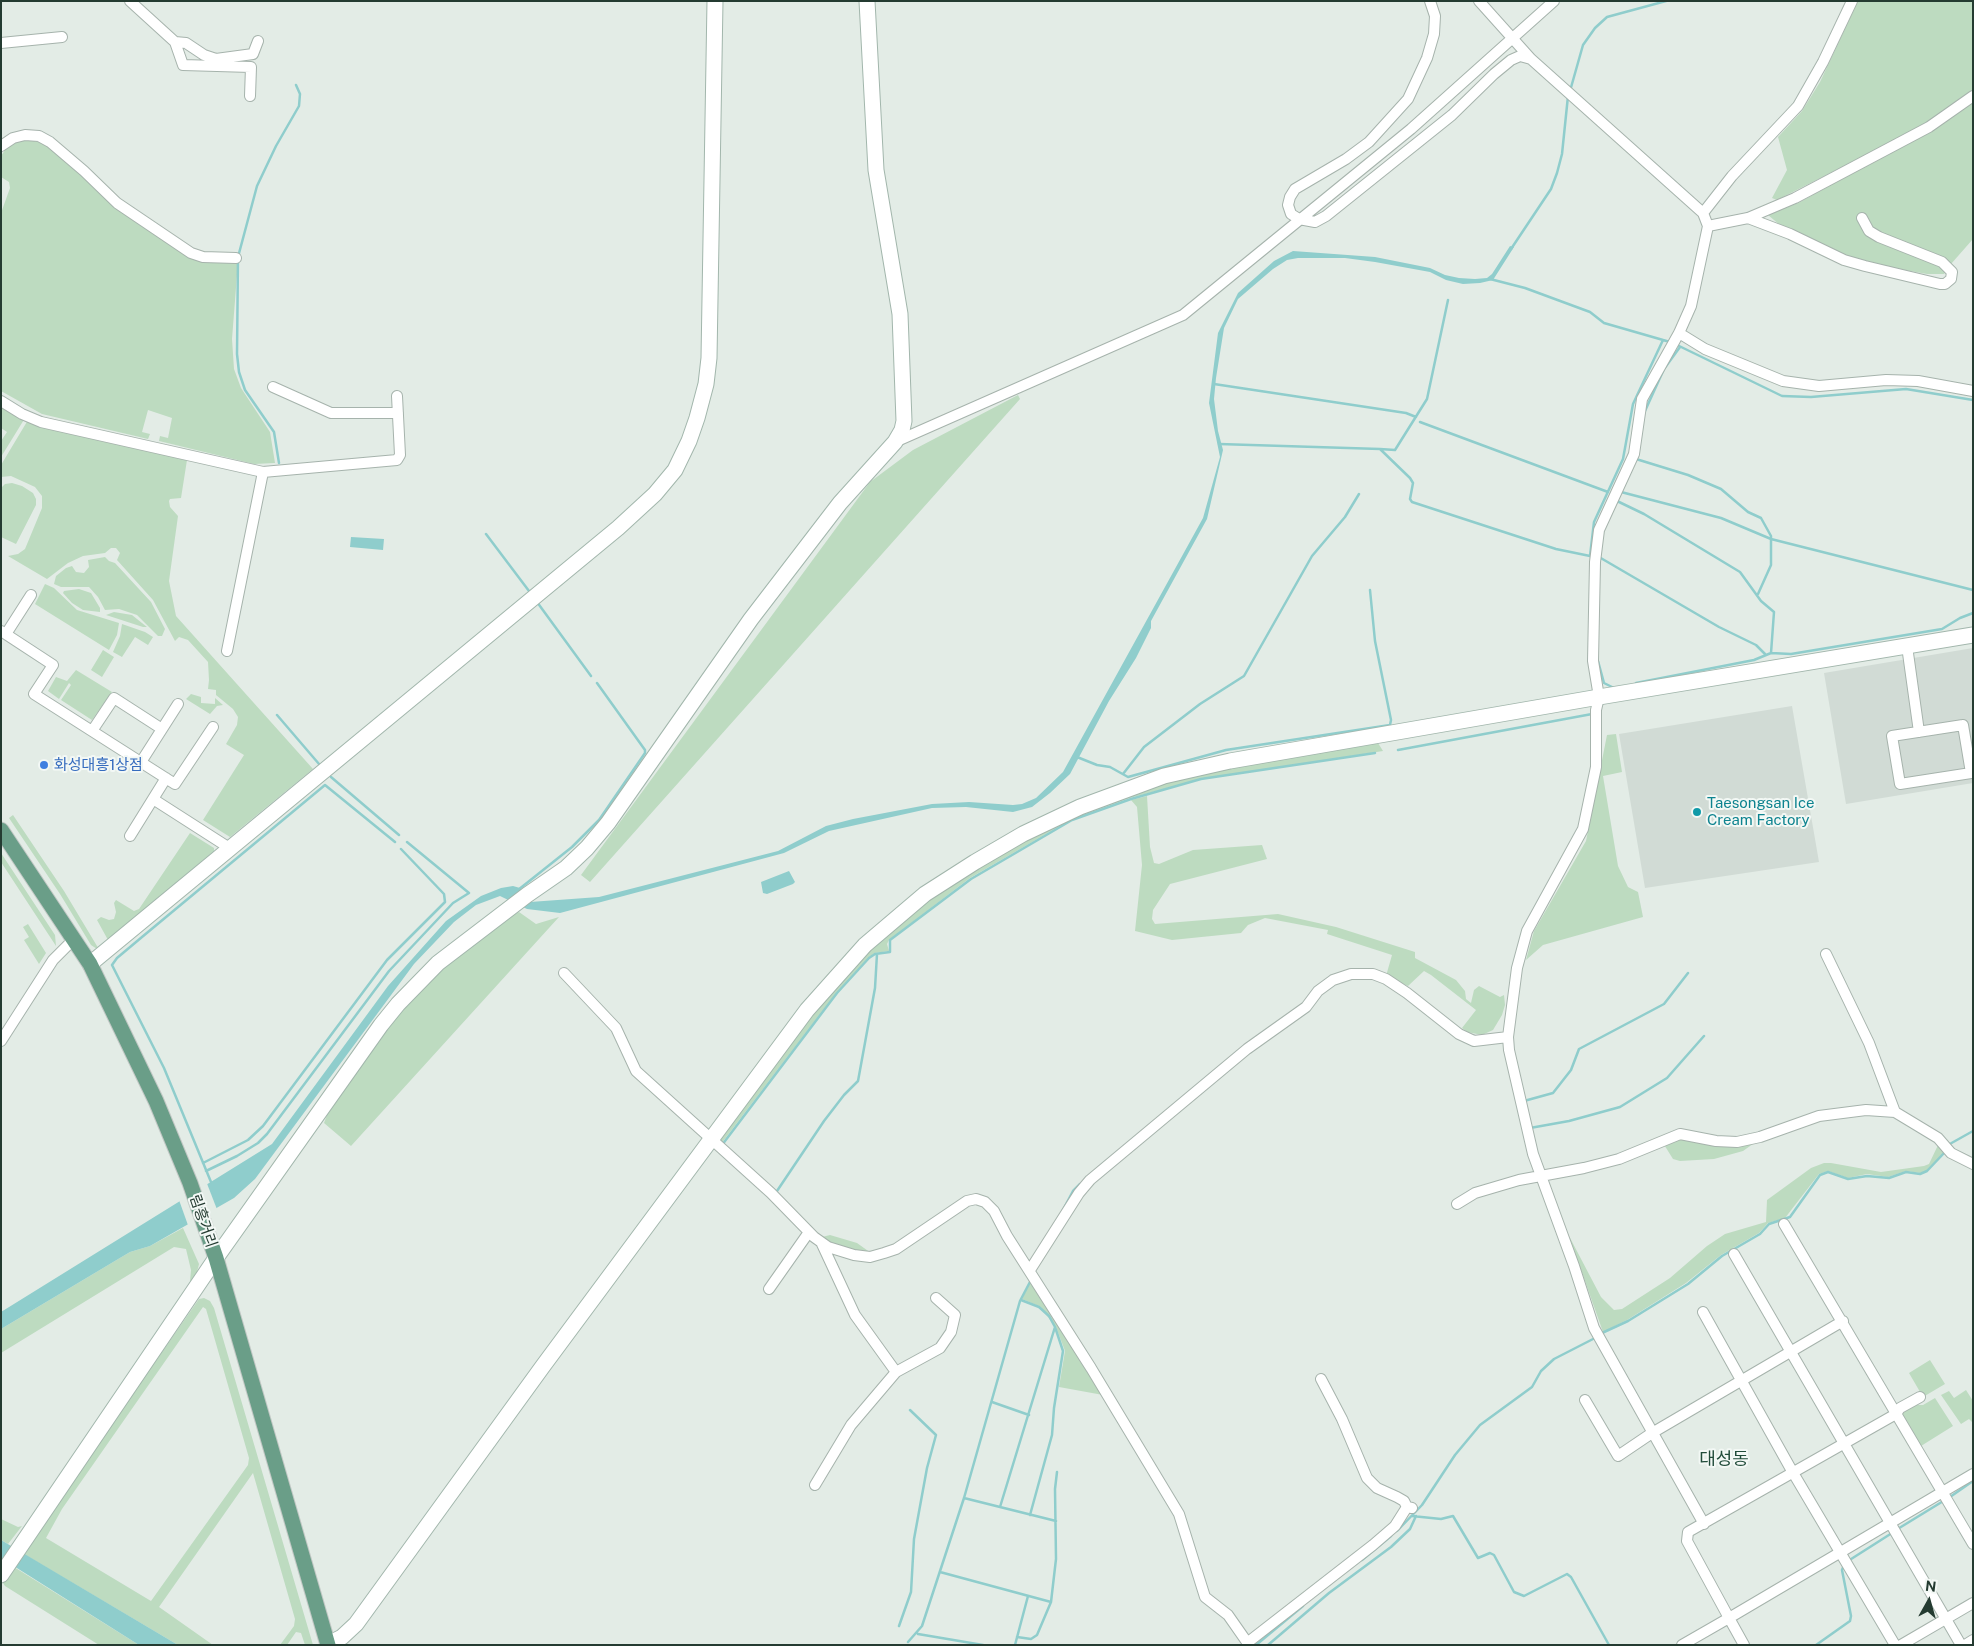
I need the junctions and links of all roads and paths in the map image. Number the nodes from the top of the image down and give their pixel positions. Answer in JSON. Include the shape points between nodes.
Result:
{"nodes":[{"id":1,"x":130,"y":1,"type":"edge"},
{"id":2,"x":715,"y":1,"type":"edge"},
{"id":3,"x":866,"y":1,"type":"edge"},
{"id":4,"x":1430,"y":1,"type":"edge"},
{"id":5,"x":1479,"y":1,"type":"edge"},
{"id":6,"x":1554,"y":1,"type":"edge"},
{"id":7,"x":1852,"y":1,"type":"edge"},
{"id":8,"x":62,"y":37,"type":"dead end"},
{"id":9,"x":1514,"y":38,"type":"junction"},
{"id":10,"x":258,"y":41,"type":"dead end"},
{"id":11,"x":175,"y":42,"type":"junction"},
{"id":12,"x":1,"y":43,"type":"edge"},
{"id":13,"x":1531,"y":59,"type":"junction"},
{"id":14,"x":250,"y":96,"type":"dead end"},
{"id":15,"x":1973,"y":96,"type":"edge"},
{"id":16,"x":1,"y":146,"type":"edge"},
{"id":17,"x":1703,"y":213,"type":"junction"},
{"id":18,"x":1748,"y":218,"type":"junction"},
{"id":19,"x":1862,"y":218,"type":"dead end"},
{"id":20,"x":1299,"y":219,"type":"junction"},
{"id":21,"x":1708,"y":226,"type":"junction"},
{"id":22,"x":236,"y":258,"type":"dead end"},
{"id":23,"x":1675,"y":340,"type":"junction"},
{"id":24,"x":273,"y":387,"type":"dead end"},
{"id":25,"x":1973,"y":391,"type":"edge"},
{"id":26,"x":397,"y":396,"type":"dead end"},
{"id":27,"x":1,"y":401,"type":"edge"},
{"id":28,"x":398,"y":413,"type":"junction"},
{"id":29,"x":895,"y":442,"type":"junction"},
{"id":30,"x":263,"y":472,"type":"junction"},
{"id":31,"x":31,"y":595,"type":"dead end"},
{"id":32,"x":3,"y":633,"type":"edge"},
{"id":33,"x":1973,"y":635,"type":"edge"},
{"id":34,"x":1907,"y":646,"type":"junction"},
{"id":35,"x":228,"y":650,"type":"dead end"},
{"id":36,"x":1599,"y":697,"type":"junction"},
{"id":37,"x":178,"y":704,"type":"dead end"},
{"id":38,"x":213,"y":727,"type":"dead end"},
{"id":39,"x":162,"y":728,"type":"junction"},
{"id":40,"x":92,"y":731,"type":"junction"},
{"id":41,"x":1919,"y":732,"type":"junction"},
{"id":42,"x":1970,"y":748,"type":"edge"},
{"id":43,"x":141,"y":762,"type":"junction"},
{"id":44,"x":166,"y":778,"type":"junction"},
{"id":45,"x":153,"y":799,"type":"junction"},
{"id":46,"x":1,"y":830,"type":"edge"},
{"id":47,"x":130,"y":836,"type":"dead end"},
{"id":48,"x":231,"y":849,"type":"junction"},
{"id":49,"x":74,"y":939,"type":"junction"},
{"id":50,"x":1826,"y":954,"type":"dead end"},
{"id":51,"x":90,"y":964,"type":"junction"},
{"id":52,"x":564,"y":973,"type":"dead end"},
{"id":53,"x":1508,"y":1037,"type":"junction"},
{"id":54,"x":1,"y":1041,"type":"edge"},
{"id":55,"x":1895,"y":1112,"type":"junction"},
{"id":56,"x":710,"y":1140,"type":"junction"},
{"id":57,"x":1973,"y":1164,"type":"edge"},
{"id":58,"x":1541,"y":1176,"type":"junction"},
{"id":59,"x":1457,"y":1204,"type":"dead end"},
{"id":60,"x":1784,"y":1224,"type":"dead end"},
{"id":61,"x":809,"y":1232,"type":"junction"},
{"id":62,"x":820,"y":1242,"type":"junction"},
{"id":63,"x":1734,"y":1254,"type":"dead end"},
{"id":64,"x":216,"y":1258,"type":"junction"},
{"id":65,"x":1030,"y":1270,"type":"junction"},
{"id":66,"x":769,"y":1289,"type":"dead end"},
{"id":67,"x":936,"y":1298,"type":"dead end"},
{"id":68,"x":1703,"y":1312,"type":"dead end"},
{"id":69,"x":1843,"y":1321,"type":"junction"},
{"id":70,"x":1792,"y":1351,"type":"junction"},
{"id":71,"x":896,"y":1372,"type":"junction"},
{"id":72,"x":1321,"y":1379,"type":"dead end"},
{"id":73,"x":1742,"y":1381,"type":"junction"},
{"id":74,"x":1920,"y":1397,"type":"dead end"},
{"id":75,"x":1585,"y":1400,"type":"dead end"},
{"id":76,"x":1896,"y":1414,"type":"junction"},
{"id":77,"x":1652,"y":1433,"type":"junction"},
{"id":78,"x":1843,"y":1442,"type":"junction"},
{"id":79,"x":1792,"y":1471,"type":"junction"},
{"id":80,"x":1973,"y":1474,"type":"edge"},
{"id":81,"x":815,"y":1485,"type":"dead end"},
{"id":82,"x":1946,"y":1496,"type":"junction"},
{"id":83,"x":1704,"y":1524,"type":"junction"},
{"id":84,"x":1894,"y":1528,"type":"junction"},
{"id":85,"x":1973,"y":1544,"type":"edge"},
{"id":86,"x":1844,"y":1558,"type":"junction"},
{"id":87,"x":5,"y":1569,"type":"edge"},
{"id":88,"x":1973,"y":1603,"type":"edge"},
{"id":89,"x":1729,"y":1618,"type":"junction"},
{"id":90,"x":1947,"y":1618,"type":"junction"},
{"id":91,"x":1973,"y":1640,"type":"edge"},
{"id":92,"x":328,"y":1644,"type":"edge"},
{"id":93,"x":1248,"y":1644,"type":"edge"},
{"id":94,"x":1682,"y":1645,"type":"edge"},
{"id":95,"x":1744,"y":1645,"type":"edge"},
{"id":96,"x":1895,"y":1645,"type":"edge"},
{"id":97,"x":1901,"y":1645,"type":"edge"},
{"id":98,"x":1960,"y":1645,"type":"edge"},
{"id":99,"x":1965,"y":1645,"type":"edge"}],
"edges":[{"from":1,"to":11,"type":"street"},
{"from":2,"to":48,"type":"street","via":[[709,358],[697,418],[675,470],[655,494],[618,528]]},
{"from":3,"to":29,"type":"street","via":[[876,170],[900,314],[904,421]]},
{"from":4,"to":20,"type":"street","via":[[1435,16],[1434,34],[1424,66],[1408,99],[1368,142],[1296,189],[1288,205],[1291,214]]},
{"from":5,"to":9,"type":"street"},
{"from":6,"to":9,"type":"street"},
{"from":7,"to":17,"type":"street","via":[[1798,106],[1732,176]]},
{"from":8,"to":12,"type":"street"},
{"from":9,"to":13,"type":"street"},
{"from":9,"to":20,"type":"street","via":[[1411,129]]},
{"from":10,"to":11,"type":"street","via":[[253,54],[216,59],[186,43]]},
{"from":11,"to":14,"type":"street","via":[[181,63],[187,67],[251,68]]},
{"from":13,"to":17,"type":"street"},
{"from":13,"to":20,"type":"street","via":[[1520,56],[1499,69],[1445,120],[1326,216],[1315,222]]},
{"from":15,"to":18,"type":"street","via":[[1929,127],[1795,198]]},
{"from":16,"to":22,"type":"street","via":[[13,138],[39,136],[84,171],[117,203],[191,253],[203,257]]},
{"from":17,"to":21,"type":"street"},
{"from":18,"to":19,"type":"street","via":[[1844,260],[1940,284],[1951,279],[1952,272],[1942,262],[1878,237],[1869,231]]},
{"from":18,"to":21,"type":"street"},
{"from":20,"to":29,"type":"street","via":[[1183,315]]},
{"from":21,"to":23,"type":"street","via":[[1691,306]]},
{"from":23,"to":25,"type":"street","via":[[1783,380],[1819,386],[1918,380]]},
{"from":23,"to":36,"type":"street","via":[[1642,399],[1634,454],[1599,530],[1595,562],[1593,661]]},
{"from":24,"to":28,"type":"street","via":[[331,413]]},
{"from":26,"to":28,"type":"street"},
{"from":27,"to":30,"type":"street","via":[[41,422]]},
{"from":28,"to":30,"type":"street","via":[[400,454],[397,460]]},
{"from":29,"to":64,"type":"street","via":[[840,503],[751,619],[608,823],[566,868],[438,963],[398,1004]]},
{"from":30,"to":35,"type":"street"},
{"from":31,"to":32,"type":"street"},
{"from":32,"to":40,"type":"street","via":[[53,664],[34,694]]},
{"from":33,"to":34,"type":"street"},
{"from":34,"to":36,"type":"street"},
{"from":34,"to":41,"type":"street"},
{"from":36,"to":53,"type":"street","via":[[1596,767],[1584,824],[1527,931]]},
{"from":36,"to":56,"type":"street","via":[[1164,776],[1080,807],[1023,834],[926,894],[865,945],[807,1010]]},
{"from":37,"to":39,"type":"street"},
{"from":38,"to":44,"type":"street","via":[[175,784]]},
{"from":39,"to":40,"type":"street","via":[[114,698]]},
{"from":39,"to":43,"type":"street"},
{"from":40,"to":43,"type":"street"},
{"from":41,"to":42,"type":"street","via":[[1963,725]]},
{"from":41,"to":42,"type":"street","via":[[1892,736],[1900,784],[1971,773]]},
{"from":43,"to":44,"type":"street"},
{"from":44,"to":45,"type":"street"},
{"from":45,"to":47,"type":"street"},
{"from":45,"to":48,"type":"street"},
{"from":46,"to":49,"type":"main road","name":"림흥거리"},
{"from":48,"to":51,"type":"street"},
{"from":49,"to":51,"type":"main road","name":"림흥거리"},
{"from":49,"to":54,"type":"street","via":[[53,960]]},
{"from":50,"to":55,"type":"street","via":[[1869,1043]]},
{"from":51,"to":64,"type":"main road","name":"림흥거리","via":[[156,1101]]},
{"from":52,"to":56,"type":"street","via":[[616,1028],[636,1071]]},
{"from":53,"to":58,"type":"street","via":[[1520,1099]]},
{"from":53,"to":65,"type":"street","via":[[1474,1041],[1459,1034],[1407,993],[1373,974],[1351,974],[1333,980],[1318,991],[1306,1007],[1247,1049],[1090,1180]]},
{"from":55,"to":57,"type":"street","via":[[1938,1138],[1951,1153]]},
{"from":55,"to":58,"type":"street","via":[[1866,1110],[1819,1116],[1737,1142],[1680,1134],[1620,1159]]},
{"from":56,"to":61,"type":"street","via":[[771,1193]]},
{"from":56,"to":92,"type":"street","via":[[356,1624]]},
{"from":58,"to":59,"type":"street","via":[[1475,1193]]},
{"from":58,"to":77,"type":"street","via":[[1594,1328]]},
{"from":60,"to":69,"type":"street"},
{"from":61,"to":62,"type":"street"},
{"from":61,"to":66,"type":"street"},
{"from":62,"to":65,"type":"street","via":[[841,1252],[870,1257],[896,1248],[976,1199],[994,1211],[1006,1236]]},
{"from":62,"to":71,"type":"street","via":[[854,1315]]},
{"from":63,"to":70,"type":"street"},
{"from":64,"to":87,"type":"street"},
{"from":64,"to":92,"type":"main road","name":"림흥거리"},
{"from":65,"to":93,"type":"street","via":[[1179,1514],[1205,1597],[1228,1616]]},
{"from":67,"to":71,"type":"street","via":[[955,1315],[951,1332],[940,1348]]},
{"from":68,"to":73,"type":"street"},
{"from":69,"to":70,"type":"street"},
{"from":69,"to":76,"type":"street"},
{"from":70,"to":73,"type":"street"},
{"from":70,"to":78,"type":"street"},
{"from":71,"to":81,"type":"street","via":[[850,1425]]},
{"from":72,"to":93,"type":"street","via":[[1367,1478],[1410,1508],[1373,1546]]},
{"from":73,"to":77,"type":"street"},
{"from":73,"to":79,"type":"street"},
{"from":74,"to":76,"type":"street","via":[[1900,1408]]},
{"from":75,"to":77,"type":"street","via":[[1618,1456]]},
{"from":76,"to":78,"type":"street"},
{"from":76,"to":82,"type":"street"},
{"from":77,"to":83,"type":"street"},
{"from":78,"to":79,"type":"street"},
{"from":78,"to":84,"type":"street"},
{"from":79,"to":83,"type":"street"},
{"from":79,"to":86,"type":"street"},
{"from":80,"to":82,"type":"street"},
{"from":82,"to":84,"type":"street"},
{"from":82,"to":85,"type":"street"},
{"from":83,"to":89,"type":"street","via":[[1688,1532],[1687,1541]]},
{"from":84,"to":86,"type":"street"},
{"from":84,"to":90,"type":"street"},
{"from":86,"to":89,"type":"street"},
{"from":86,"to":96,"type":"street"},
{"from":88,"to":90,"type":"street"},
{"from":89,"to":94,"type":"street"},
{"from":89,"to":95,"type":"street"},
{"from":90,"to":97,"type":"street"},
{"from":90,"to":98,"type":"street"},
{"from":91,"to":99,"type":"street"}]}
